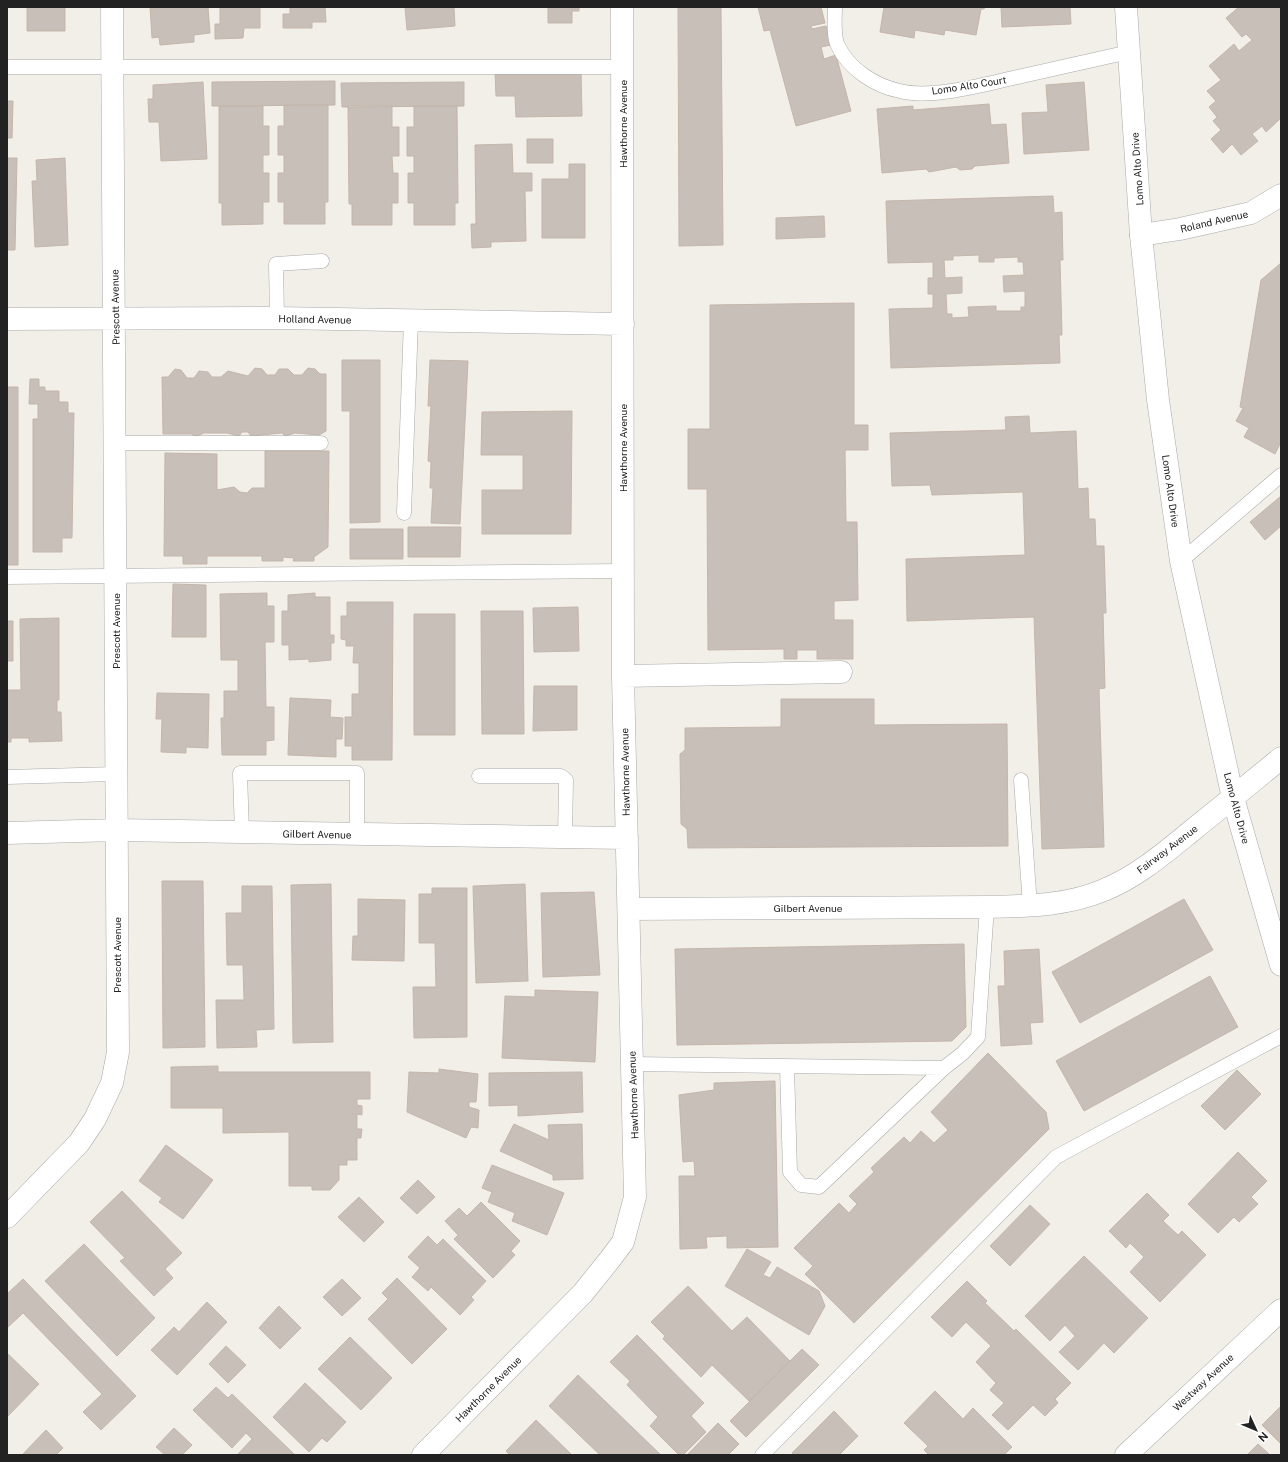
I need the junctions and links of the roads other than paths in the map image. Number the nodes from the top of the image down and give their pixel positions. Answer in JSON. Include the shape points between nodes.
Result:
{"nodes":[{"id":1,"x":112,"y":7,"type":"edge"},
{"id":2,"x":622,"y":7,"type":"edge"},
{"id":3,"x":835,"y":7,"type":"edge"},
{"id":4,"x":1126,"y":7,"type":"edge"},
{"id":5,"x":1129,"y":52,"type":"junction"},
{"id":6,"x":114,"y":66,"type":"junction"},
{"id":7,"x":7,"y":67,"type":"edge"},
{"id":8,"x":623,"y":67,"type":"junction"},
{"id":9,"x":1281,"y":195,"type":"edge"},
{"id":10,"x":1141,"y":235,"type":"junction"},
{"id":11,"x":322,"y":261,"type":"dead end"},
{"id":12,"x":115,"y":318,"type":"junction"},
{"id":13,"x":277,"y":318,"type":"junction"},
{"id":14,"x":7,"y":319,"type":"edge"},
{"id":15,"x":411,"y":321,"type":"junction"},
{"id":16,"x":623,"y":324,"type":"junction"},
{"id":17,"x":115,"y":443,"type":"junction"},
{"id":18,"x":321,"y":443,"type":"dead end"},
{"id":19,"x":1281,"y":475,"type":"edge"},
{"id":20,"x":404,"y":514,"type":"dead end"},
{"id":21,"x":1181,"y":562,"type":"junction"},
{"id":22,"x":623,"y":571,"type":"junction"},
{"id":23,"x":116,"y":576,"type":"junction"},
{"id":24,"x":7,"y":577,"type":"edge"},
{"id":25,"x":841,"y":672,"type":"dead end"},
{"id":26,"x":623,"y":676,"type":"junction"},
{"id":27,"x":1281,"y":758,"type":"edge"},
{"id":28,"x":116,"y":774,"type":"junction"},
{"id":29,"x":478,"y":776,"type":"dead end"},
{"id":30,"x":7,"y":777,"type":"edge"},
{"id":31,"x":1021,"y":780,"type":"dead end"},
{"id":32,"x":1233,"y":798,"type":"junction"},
{"id":33,"x":117,"y":830,"type":"junction"},
{"id":34,"x":242,"y":832,"type":"junction"},
{"id":35,"x":7,"y":833,"type":"edge"},
{"id":36,"x":357,"y":834,"type":"junction"},
{"id":37,"x":564,"y":837,"type":"junction"},
{"id":38,"x":627,"y":838,"type":"junction"},
{"id":39,"x":1030,"y":906,"type":"junction"},
{"id":40,"x":987,"y":907,"type":"junction"},
{"id":41,"x":629,"y":909,"type":"junction"},
{"id":42,"x":1281,"y":965,"type":"edge"},
{"id":43,"x":1281,"y":1036,"type":"edge"},
{"id":44,"x":632,"y":1064,"type":"junction"},
{"id":45,"x":787,"y":1067,"type":"junction"},
{"id":46,"x":944,"y":1068,"type":"junction"},
{"id":47,"x":7,"y":1217,"type":"edge"},
{"id":48,"x":1281,"y":1310,"type":"edge"},
{"id":49,"x":423,"y":1455,"type":"edge"},
{"id":50,"x":762,"y":1455,"type":"edge"},
{"id":51,"x":1126,"y":1455,"type":"edge"}],
"edges":[{"from":1,"to":6,"type":"street","name":"Prescott Avenue"},
{"from":2,"to":8,"type":"street","name":"Hawthorne Avenue"},
{"from":3,"to":5,"type":"lane","name":"Lomo Alto Court","via":[[837,45],[846,60],[858,72],[878,84],[900,92],[932,93],[973,87]]},
{"from":4,"to":5,"type":"street","name":"Lomo Alto Drive"},
{"from":5,"to":10,"type":"street","name":"Lomo Alto Drive"},
{"from":6,"to":7,"type":"lane"},
{"from":6,"to":8,"type":"lane"},
{"from":6,"to":12,"type":"street","name":"Prescott Avenue"},
{"from":8,"to":16,"type":"street","name":"Hawthorne Avenue"},
{"from":9,"to":10,"type":"street","name":"Roland Avenue","via":[[1251,213]]},
{"from":10,"to":21,"type":"street","name":"Lomo Alto Drive","via":[[1158,400]]},
{"from":11,"to":13,"type":"lane","via":[[276,264]]},
{"from":12,"to":13,"type":"street","name":"Holland Avenue"},
{"from":12,"to":14,"type":"street","name":"Holland Avenue"},
{"from":12,"to":17,"type":"street","name":"Prescott Avenue"},
{"from":13,"to":15,"type":"street","name":"Holland Avenue"},
{"from":15,"to":16,"type":"street","name":"Holland Avenue"},
{"from":15,"to":20,"type":"lane"},
{"from":16,"to":22,"type":"street","name":"Hawthorne Avenue"},
{"from":17,"to":18,"type":"lane"},
{"from":17,"to":23,"type":"street","name":"Prescott Avenue"},
{"from":19,"to":21,"type":"lane"},
{"from":21,"to":32,"type":"street","name":"Lomo Alto Drive"},
{"from":22,"to":23,"type":"lane"},
{"from":22,"to":26,"type":"street","name":"Hawthorne Avenue"},
{"from":23,"to":24,"type":"lane"},
{"from":23,"to":28,"type":"street","name":"Prescott Avenue"},
{"from":25,"to":26,"type":"street"},
{"from":26,"to":38,"type":"street","name":"Hawthorne Avenue"},
{"from":27,"to":32,"type":"street","name":"Fairway Avenue"},
{"from":28,"to":30,"type":"lane"},
{"from":28,"to":33,"type":"street","name":"Prescott Avenue"},
{"from":29,"to":37,"type":"lane","via":[[561,776],[566,780]]},
{"from":31,"to":39,"type":"lane"},
{"from":32,"to":39,"type":"street","name":"Fairway Avenue","via":[[1136,874],[1103,891],[1065,902]]},
{"from":32,"to":42,"type":"street","name":"Lomo Alto Drive"},
{"from":33,"to":34,"type":"street","name":"Gilbert Avenue"},
{"from":33,"to":35,"type":"street","name":"Gilbert Avenue"},
{"from":33,"to":47,"type":"street","name":"Prescott Avenue","via":[[118,1052],[112,1083],[95,1119],[79,1143]]},
{"from":34,"to":36,"type":"street","name":"Gilbert Avenue"},
{"from":34,"to":36,"type":"lane","via":[[240,773],[357,773]]},
{"from":36,"to":37,"type":"street","name":"Gilbert Avenue"},
{"from":37,"to":38,"type":"street","name":"Gilbert Avenue"},
{"from":38,"to":41,"type":"street","name":"Hawthorne Avenue"},
{"from":39,"to":40,"type":"street","name":"Fairway Avenue"},
{"from":40,"to":41,"type":"street","name":"Gilbert Avenue"},
{"from":40,"to":46,"type":"lane","via":[[978,1036],[963,1053]]},
{"from":41,"to":44,"type":"street","name":"Hawthorne Avenue"},
{"from":43,"to":50,"type":"lane","via":[[1056,1157]]},
{"from":44,"to":45,"type":"lane"},
{"from":44,"to":49,"type":"street","name":"Hawthorne Avenue","via":[[635,1197],[623,1242],[583,1293]]},
{"from":45,"to":46,"type":"lane"},
{"from":45,"to":46,"type":"lane","via":[[790,1172],[802,1185],[819,1187]]},
{"from":48,"to":51,"type":"street","name":"Westway Avenue"}]}
